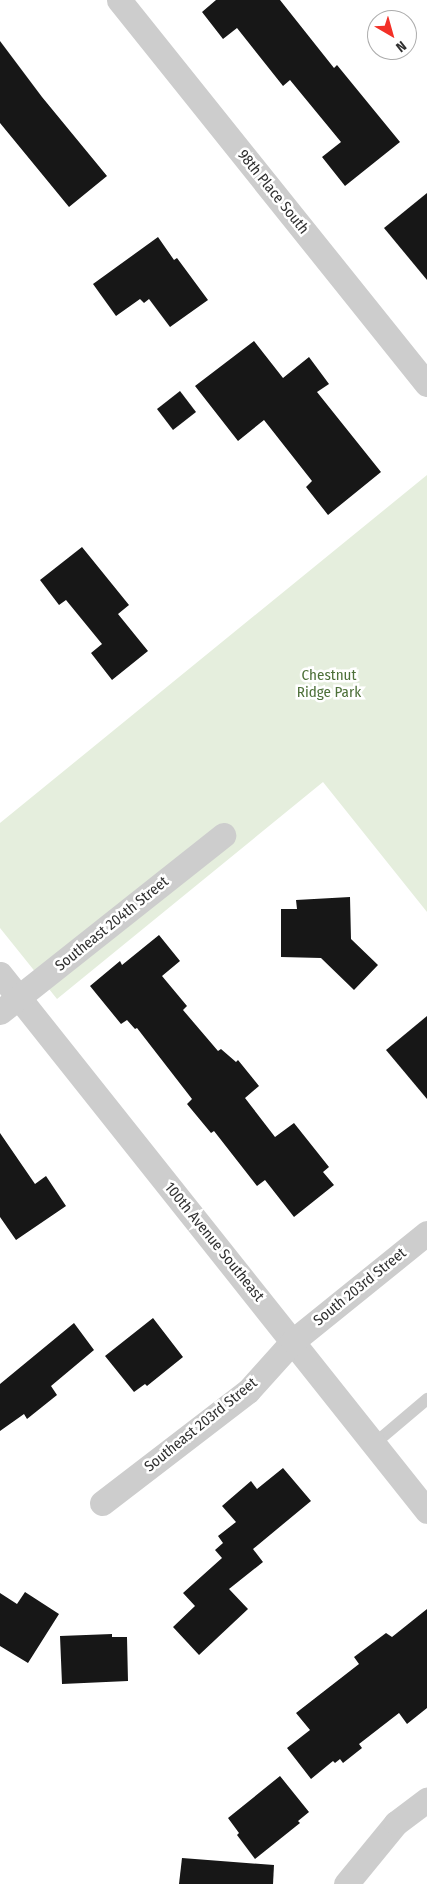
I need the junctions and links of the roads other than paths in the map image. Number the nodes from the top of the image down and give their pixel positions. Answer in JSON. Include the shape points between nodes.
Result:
{"nodes":[{"id":1,"x":119,"y":0,"type":"edge"},
{"id":2,"x":427,"y":384,"type":"edge"},
{"id":3,"x":223,"y":835,"type":"dead end"},
{"id":4,"x":0,"y":974,"type":"edge"},
{"id":5,"x":19,"y":997,"type":"junction"},
{"id":6,"x":0,"y":1012,"type":"edge"},
{"id":7,"x":427,"y":1233,"type":"edge"},
{"id":8,"x":293,"y":1341,"type":"junction"},
{"id":9,"x":427,"y":1399,"type":"edge"},
{"id":10,"x":374,"y":1444,"type":"junction"},
{"id":11,"x":102,"y":1503,"type":"dead end"},
{"id":12,"x":427,"y":1511,"type":"edge"},
{"id":13,"x":427,"y":1800,"type":"edge"},
{"id":14,"x":346,"y":1884,"type":"edge"}],
"edges":[{"from":1,"to":2,"type":"street","name":"98th Place South"},
{"from":3,"to":5,"type":"street","name":"Southeast 204th Street"},
{"from":4,"to":5,"type":"street","name":"100th Avenue Southeast"},
{"from":5,"to":6,"type":"street","name":"Southeast 204th Street"},
{"from":5,"to":8,"type":"street","name":"100th Avenue Southeast"},
{"from":7,"to":8,"type":"street","name":"South 203rd Street"},
{"from":8,"to":10,"type":"street","name":"100th Avenue Southeast"},
{"from":8,"to":11,"type":"street","name":"Southeast 203rd Street","via":[[248,1392]]},
{"from":9,"to":10,"type":"lane"},
{"from":10,"to":12,"type":"street","name":"100th Avenue Southeast"},
{"from":13,"to":14,"type":"street","via":[[396,1823]]}]}
